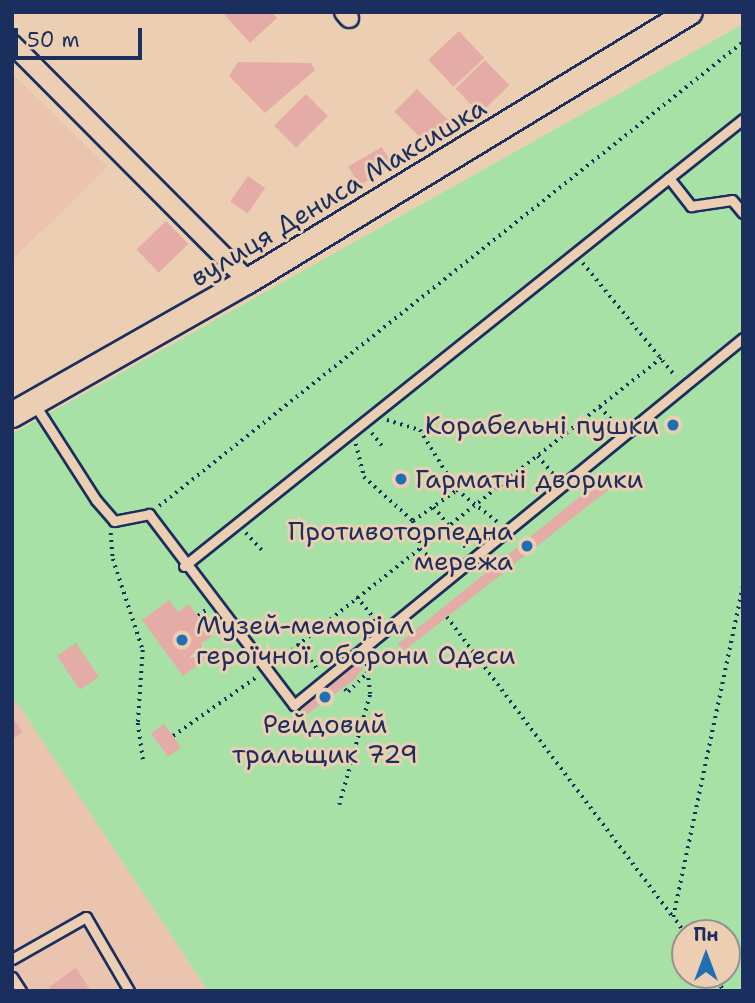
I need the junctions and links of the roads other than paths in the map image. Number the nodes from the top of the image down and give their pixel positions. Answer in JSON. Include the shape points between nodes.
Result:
{"nodes":[{"id":1,"x":690,"y":12,"type":"edge"},
{"id":2,"x":12,"y":44,"type":"edge"},
{"id":3,"x":743,"y":119,"type":"edge"},
{"id":4,"x":669,"y":178,"type":"junction"},
{"id":5,"x":743,"y":213,"type":"edge"},
{"id":6,"x":248,"y":281,"type":"junction"},
{"id":7,"x":743,"y":338,"type":"edge"},
{"id":8,"x":23,"y":409,"type":"edge"},
{"id":9,"x":184,"y":566,"type":"junction"},
{"id":10,"x":12,"y":959,"type":"edge"},
{"id":11,"x":12,"y":977,"type":"edge"},
{"id":12,"x":21,"y":991,"type":"edge"},
{"id":13,"x":129,"y":991,"type":"edge"}],
"edges":[{"from":1,"to":6,"type":"street","name":"вулиця Дениса Максишка"},
{"from":2,"to":6,"type":"street"},
{"from":3,"to":4,"type":"lane"},
{"from":4,"to":5,"type":"lane","via":[[691,206],[732,200]]},
{"from":4,"to":9,"type":"lane"},
{"from":6,"to":8,"type":"street","name":"вулиця Дениса Максишка"},
{"from":7,"to":9,"type":"lane","via":[[294,705]]},
{"from":8,"to":9,"type":"lane","via":[[114,521],[149,514]]},
{"from":10,"to":13,"type":"lane","via":[[86,917]]},
{"from":11,"to":12,"type":"lane"}]}
